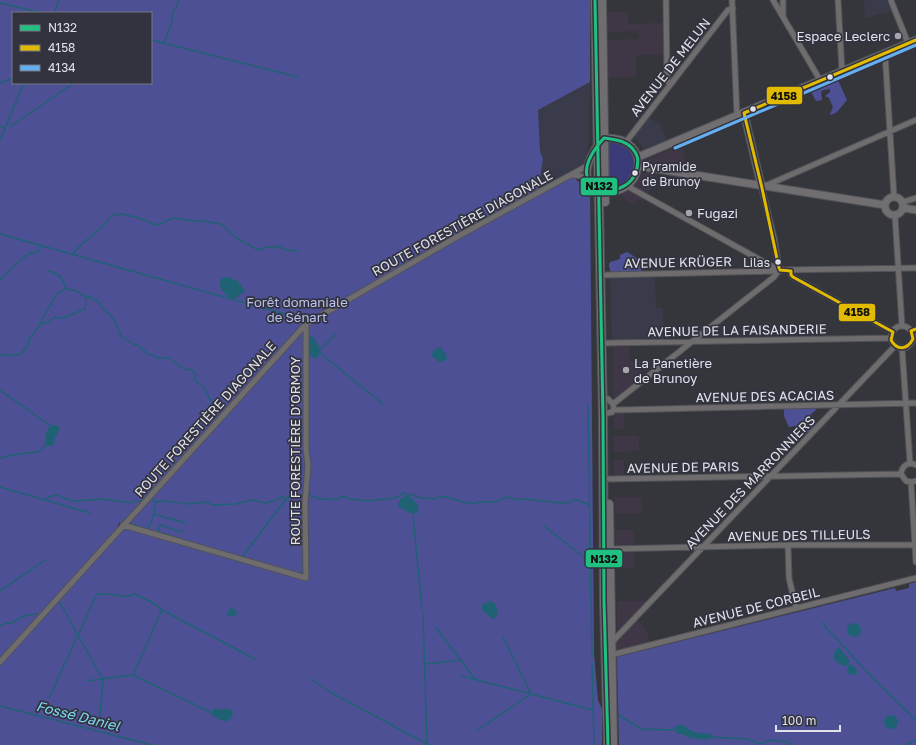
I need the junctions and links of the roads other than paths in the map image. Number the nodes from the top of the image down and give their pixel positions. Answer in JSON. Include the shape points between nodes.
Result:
{"nodes":[{"id":1,"x":595,"y":0,"type":"edge"},
{"id":2,"x":602,"y":0,"type":"edge"},
{"id":3,"x":666,"y":0,"type":"edge"},
{"id":4,"x":732,"y":0,"type":"edge"},
{"id":5,"x":773,"y":0,"type":"edge"},
{"id":6,"x":783,"y":0,"type":"edge"},
{"id":7,"x":838,"y":0,"type":"edge"},
{"id":8,"x":892,"y":0,"type":"edge"},
{"id":9,"x":733,"y":8,"type":"junction"},
{"id":10,"x":783,"y":18,"type":"junction"},
{"id":11,"x":916,"y":40,"type":"edge"},
{"id":12,"x":908,"y":43,"type":"junction"},
{"id":13,"x":885,"y":53,"type":"junction"},
{"id":14,"x":842,"y":71,"type":"junction"},
{"id":15,"x":820,"y":80,"type":"junction"},
{"id":16,"x":670,"y":85,"type":"junction"},
{"id":17,"x":598,"y":111,"type":"junction"},
{"id":18,"x":741,"y":114,"type":"junction"},
{"id":19,"x":916,"y":120,"type":"edge"},
{"id":20,"x":890,"y":131,"type":"junction"},
{"id":21,"x":601,"y":141,"type":"junction"},
{"id":22,"x":626,"y":142,"type":"junction"},
{"id":23,"x":592,"y":153,"type":"junction"},
{"id":24,"x":638,"y":157,"type":"junction"},
{"id":25,"x":587,"y":166,"type":"junction"},
{"id":26,"x":638,"y":166,"type":"junction"},
{"id":27,"x":572,"y":175,"type":"junction"},
{"id":28,"x":589,"y":181,"type":"junction"},
{"id":29,"x":627,"y":186,"type":"junction"},
{"id":30,"x":763,"y":186,"type":"junction"},
{"id":31,"x":602,"y":190,"type":"junction"},
{"id":32,"x":894,"y":197,"type":"junction"},
{"id":33,"x":916,"y":198,"type":"edge"},
{"id":34,"x":885,"y":205,"type":"junction"},
{"id":35,"x":903,"y":205,"type":"junction"},
{"id":36,"x":916,"y":210,"type":"edge"},
{"id":37,"x":894,"y":216,"type":"junction"},
{"id":38,"x":898,"y":268,"type":"junction"},
{"id":39,"x":916,"y":268,"type":"edge"},
{"id":40,"x":777,"y":270,"type":"junction"},
{"id":41,"x":791,"y":271,"type":"junction"},
{"id":42,"x":606,"y":275,"type":"junction"},
{"id":43,"x":306,"y":324,"type":"junction"},
{"id":44,"x":902,"y":326,"type":"junction"},
{"id":45,"x":913,"y":330,"type":"edge"},
{"id":46,"x":892,"y":335,"type":"junction"},
{"id":47,"x":914,"y":337,"type":"edge"},
{"id":48,"x":692,"y":342,"type":"junction"},
{"id":49,"x":607,"y":343,"type":"junction"},
{"id":50,"x":895,"y":346,"type":"junction"},
{"id":51,"x":902,"y":348,"type":"junction"},
{"id":52,"x":907,"y":404,"type":"junction"},
{"id":53,"x":916,"y":404,"type":"edge"},
{"id":54,"x":838,"y":405,"type":"junction"},
{"id":55,"x":611,"y":406,"type":"junction"},
{"id":56,"x":910,"y":463,"type":"junction"},
{"id":57,"x":916,"y":465,"type":"edge"},
{"id":58,"x":901,"y":474,"type":"junction"},
{"id":59,"x":770,"y":476,"type":"junction"},
{"id":60,"x":609,"y":479,"type":"junction"},
{"id":61,"x":914,"y":482,"type":"edge"},
{"id":62,"x":123,"y":525,"type":"junction"},
{"id":63,"x":788,"y":545,"type":"junction"},
{"id":64,"x":916,"y":545,"type":"edge"},
{"id":65,"x":702,"y":547,"type":"junction"},
{"id":66,"x":610,"y":549,"type":"junction"},
{"id":67,"x":916,"y":562,"type":"edge"},
{"id":68,"x":916,"y":578,"type":"edge"},
{"id":69,"x":796,"y":608,"type":"junction"},
{"id":70,"x":608,"y":627,"type":"junction"},
{"id":71,"x":620,"y":632,"type":"junction"},
{"id":72,"x":611,"y":642,"type":"junction"},
{"id":73,"x":611,"y":655,"type":"junction"},
{"id":74,"x":605,"y":661,"type":"junction"},
{"id":75,"x":0,"y":662,"type":"edge"},
{"id":76,"x":608,"y":745,"type":"edge"},
{"id":77,"x":613,"y":745,"type":"edge"}],
"edges":[{"from":1,"to":17,"type":"main road"},
{"from":2,"to":21,"type":"main road"},
{"from":3,"to":16,"type":"street","via":[[667,80]]},
{"from":4,"to":9,"type":"street"},
{"from":5,"to":10,"type":"street"},
{"from":6,"to":10,"type":"street"},
{"from":7,"to":14,"type":"street"},
{"from":8,"to":12,"type":"street"},
{"from":9,"to":16,"type":"street","name":"AVENUE DE MELUN","via":[[728,10]]},
{"from":9,"to":18,"type":"street"},
{"from":10,"to":15,"type":"street"},
{"from":11,"to":12,"type":"main road"},
{"from":12,"to":13,"type":"main road"},
{"from":13,"to":14,"type":"main road"},
{"from":13,"to":20,"type":"street"},
{"from":14,"to":15,"type":"main road"},
{"from":15,"to":18,"type":"main road"},
{"from":16,"to":22,"type":"street","name":"AVENUE DE MELUN"},
{"from":17,"to":21,"type":"main road"},
{"from":17,"to":23,"type":"main road","via":[[594,117]]},
{"from":18,"to":24,"type":"main road"},
{"from":18,"to":30,"type":"main road"},
{"from":19,"to":20,"type":"street"},
{"from":20,"to":30,"type":"street"},
{"from":20,"to":32,"type":"street"},
{"from":21,"to":22,"type":"main road","via":[[614,138]]},
{"from":21,"to":23,"type":"main road"},
{"from":21,"to":31,"type":"main road"},
{"from":22,"to":24,"type":"main road"},
{"from":23,"to":25,"type":"main road"},
{"from":24,"to":26,"type":"main road"},
{"from":25,"to":27,"type":"street","name":"ROUTE FORESTIÈRE DIAGONALE"},
{"from":25,"to":28,"type":"main road"},
{"from":26,"to":29,"type":"main road","via":[[635,176]]},
{"from":26,"to":30,"type":"main road"},
{"from":27,"to":28,"type":"street","via":[[581,176]]},
{"from":27,"to":43,"type":"street","name":"ROUTE FORESTIÈRE DIAGONALE","via":[[455,238]]},
{"from":28,"to":31,"type":"main road"},
{"from":29,"to":31,"type":"main road","via":[[619,190]]},
{"from":29,"to":40,"type":"street"},
{"from":30,"to":34,"type":"main road"},
{"from":30,"to":40,"type":"street","via":[[774,238]]},
{"from":31,"to":42,"type":"main road"},
{"from":31,"to":70,"type":"main road"},
{"from":32,"to":34,"type":"main road","via":[[888,199]]},
{"from":32,"to":35,"type":"main road"},
{"from":33,"to":35,"type":"street"},
{"from":34,"to":37,"type":"main road","via":[[887,212]]},
{"from":35,"to":36,"type":"main road"},
{"from":35,"to":37,"type":"main road","via":[[900,214]]},
{"from":37,"to":38,"type":"street"},
{"from":38,"to":39,"type":"street","name":"AVENUE KRÜGER"},
{"from":38,"to":41,"type":"street","name":"AVENUE KRÜGER"},
{"from":38,"to":44,"type":"street"},
{"from":40,"to":41,"type":"street","name":"AVENUE KRÜGER"},
{"from":40,"to":42,"type":"street","name":"AVENUE KRÜGER"},
{"from":40,"to":48,"type":"street","via":[[774,277]]},
{"from":41,"to":46,"type":"street","via":[[792,277]]},
{"from":42,"to":49,"type":"main road"},
{"from":43,"to":62,"type":"street","name":"ROUTE FORESTIÈRE DIAGONALE"},
{"from":43,"to":62,"type":"street","name":"ROUTE FORESTIÈRE D'ORMOY","via":[[306,578]]},
{"from":44,"to":45,"type":"street"},
{"from":44,"to":46,"type":"street"},
{"from":45,"to":47,"type":"street"},
{"from":46,"to":48,"type":"street","name":"AVENUE DE LA FAISANDERIE"},
{"from":46,"to":50,"type":"street","via":[[892,343]]},
{"from":47,"to":51,"type":"street","via":[[909,346]]},
{"from":48,"to":49,"type":"street","name":"AVENUE DE LA FAISANDERIE"},
{"from":48,"to":55,"type":"street"},
{"from":49,"to":55,"type":"main road"},
{"from":50,"to":51,"type":"street"},
{"from":50,"to":54,"type":"street","name":"AVENUE DES MARRONNIERS"},
{"from":51,"to":52,"type":"street"},
{"from":52,"to":53,"type":"street","name":"AVENUE DES ACACIAS"},
{"from":52,"to":54,"type":"street","name":"AVENUE DES ACACIAS"},
{"from":52,"to":56,"type":"street"},
{"from":54,"to":55,"type":"street","name":"AVENUE DES ACACIAS","via":[[617,410]]},
{"from":54,"to":59,"type":"street","name":"AVENUE DES MARRONNIERS"},
{"from":55,"to":60,"type":"main road"},
{"from":56,"to":57,"type":"street"},
{"from":56,"to":58,"type":"street","via":[[902,468]]},
{"from":58,"to":59,"type":"street","name":"AVENUE DE PARIS"},
{"from":58,"to":61,"type":"street","via":[[906,481]]},
{"from":59,"to":60,"type":"street","name":"AVENUE DE PARIS"},
{"from":59,"to":65,"type":"street","name":"AVENUE DES MARRONNIERS"},
{"from":60,"to":66,"type":"main road"},
{"from":61,"to":64,"type":"street"},
{"from":62,"to":75,"type":"street","name":"ROUTE FORESTIÈRE DIAGONALE"},
{"from":63,"to":64,"type":"street","name":"AVENUE DES TILLEULS"},
{"from":63,"to":65,"type":"street","name":"AVENUE DES TILLEULS"},
{"from":63,"to":69,"type":"street","via":[[789,578]]},
{"from":64,"to":67,"type":"street"},
{"from":65,"to":66,"type":"street","name":"AVENUE DES TILLEULS"},
{"from":65,"to":71,"type":"street","name":"AVENUE DES MARRONNIERS"},
{"from":66,"to":70,"type":"main road"},
{"from":68,"to":69,"type":"street","name":"AVENUE DE CORBEIL"},
{"from":69,"to":73,"type":"street","name":"AVENUE DE CORBEIL"},
{"from":70,"to":71,"type":"street"},
{"from":70,"to":72,"type":"main road"},
{"from":70,"to":74,"type":"main road"},
{"from":71,"to":72,"type":"street","name":"AVENUE DES MARRONNIERS"},
{"from":72,"to":73,"type":"main road"},
{"from":73,"to":74,"type":"street"},
{"from":73,"to":77,"type":"main road"},
{"from":74,"to":76,"type":"main road"}]}
